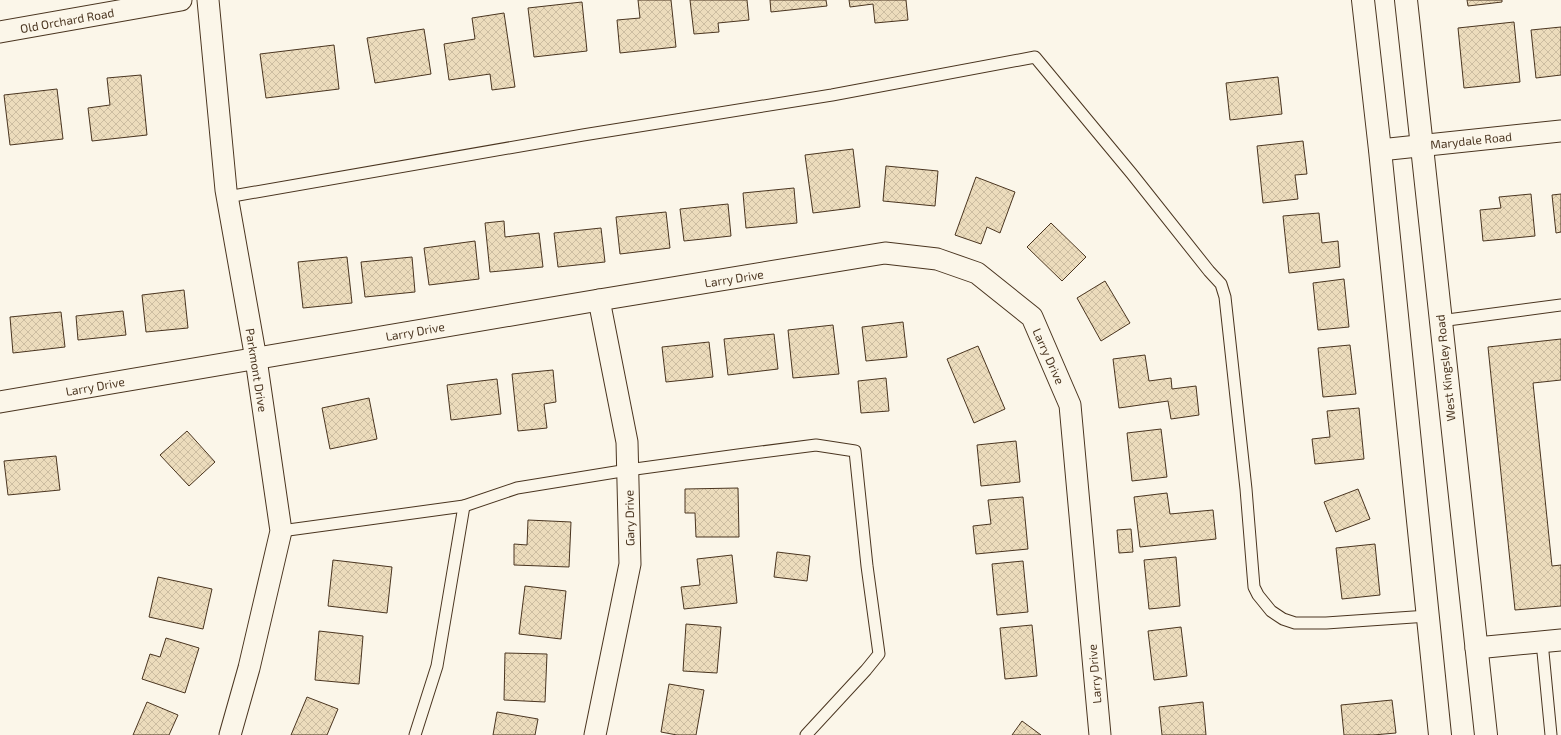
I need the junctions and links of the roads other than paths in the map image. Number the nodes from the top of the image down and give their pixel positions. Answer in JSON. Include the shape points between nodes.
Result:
{"nodes":[{"id":1,"x":181,"y":0,"type":"edge"},
{"id":2,"x":208,"y":0,"type":"edge"},
{"id":3,"x":1363,"y":0,"type":"edge"},
{"id":4,"x":1406,"y":0,"type":"edge"},
{"id":5,"x":0,"y":32,"type":"edge"},
{"id":6,"x":1561,"y":131,"type":"edge"},
{"id":7,"x":1421,"y":145,"type":"junction"},
{"id":8,"x":1380,"y":150,"type":"junction"},
{"id":9,"x":227,"y":197,"type":"junction"},
{"id":10,"x":599,"y":300,"type":"junction"},
{"id":11,"x":1561,"y":305,"type":"edge"},
{"id":12,"x":1440,"y":321,"type":"junction"},
{"id":13,"x":256,"y":358,"type":"junction"},
{"id":14,"x":0,"y":402,"type":"edge"},
{"id":15,"x":628,"y":470,"type":"junction"},
{"id":16,"x":464,"y":506,"type":"junction"},
{"id":17,"x":281,"y":530,"type":"junction"},
{"id":18,"x":1428,"y":616,"type":"junction"},
{"id":19,"x":1552,"y":641,"type":"edge"},
{"id":20,"x":1476,"y":648,"type":"junction"},
{"id":21,"x":230,"y":735,"type":"edge"},
{"id":22,"x":415,"y":735,"type":"edge"},
{"id":23,"x":595,"y":735,"type":"edge"},
{"id":24,"x":806,"y":735,"type":"edge"},
{"id":25,"x":1100,"y":735,"type":"edge"},
{"id":26,"x":1440,"y":735,"type":"edge"},
{"id":27,"x":1486,"y":735,"type":"edge"},
{"id":28,"x":1551,"y":735,"type":"edge"}],
"edges":[{"from":1,"to":5,"type":"street","name":"Old Orchard Road"},
{"from":2,"to":9,"type":"street","name":"Parkmont Drive"},
{"from":3,"to":8,"type":"main road"},
{"from":4,"to":7,"type":"main road","name":"West Kingsley Road"},
{"from":6,"to":7,"type":"street","name":"Marydale Road"},
{"from":7,"to":8,"type":"street","name":"Marydale Road"},
{"from":7,"to":12,"type":"main road","name":"West Kingsley Road"},
{"from":8,"to":18,"type":"main road"},
{"from":9,"to":13,"type":"street","name":"Parkmont Drive"},
{"from":9,"to":18,"type":"lane","via":[[1035,57],[1221,284],[1226,297],[1254,586],[1264,604],[1283,619],[1295,623]]},
{"from":10,"to":13,"type":"street","name":"Larry Drive"},
{"from":10,"to":15,"type":"street","name":"Gary Drive","via":[[627,442]]},
{"from":10,"to":25,"type":"street","name":"Larry Drive","via":[[885,253],[937,259],[977,274],[1032,317],[1070,405]]},
{"from":11,"to":12,"type":"lane"},
{"from":12,"to":20,"type":"main road","name":"West Kingsley Road"},
{"from":13,"to":14,"type":"street","name":"Larry Drive"},
{"from":13,"to":17,"type":"street","name":"Parkmont Drive"},
{"from":15,"to":16,"type":"lane","via":[[517,488]]},
{"from":15,"to":23,"type":"street","name":"Gary Drive","via":[[630,564]]},
{"from":15,"to":24,"type":"lane","via":[[816,445],[855,451],[879,654]]},
{"from":16,"to":17,"type":"lane"},
{"from":16,"to":22,"type":"lane","via":[[437,666]]},
{"from":17,"to":21,"type":"street","name":"Parkmont Drive","via":[[249,668]]},
{"from":18,"to":26,"type":"main road"},
{"from":19,"to":20,"type":"street"},
{"from":19,"to":28,"type":"lane"},
{"from":20,"to":27,"type":"main road","name":"West Kingsley Road"}]}
